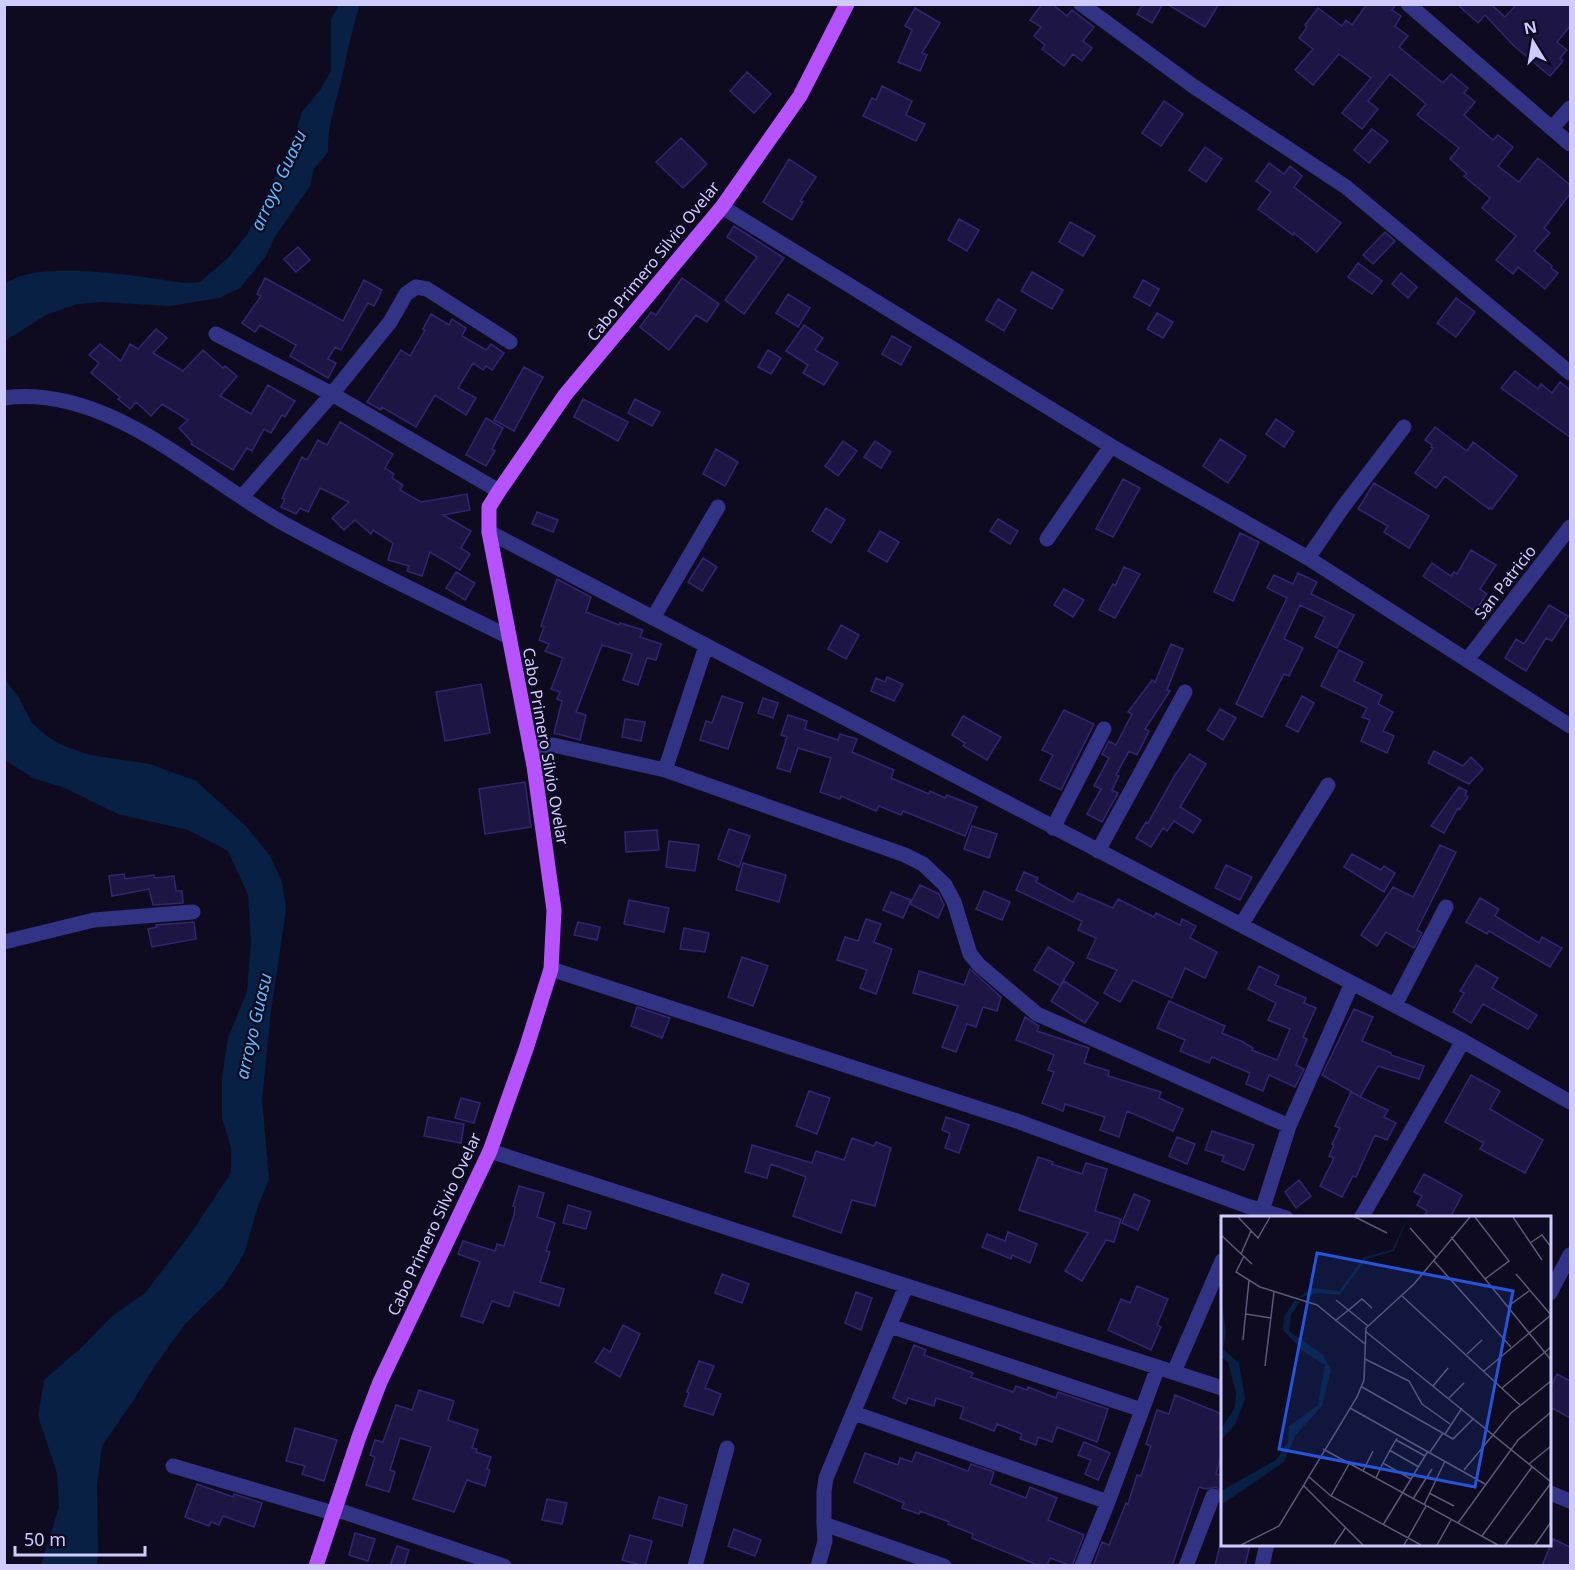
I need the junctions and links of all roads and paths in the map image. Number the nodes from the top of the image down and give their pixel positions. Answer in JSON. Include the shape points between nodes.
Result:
{"nodes":[{"id":1,"x":847,"y":4,"type":"edge"},
{"id":2,"x":1081,"y":4,"type":"edge"},
{"id":3,"x":1408,"y":4,"type":"edge"},
{"id":4,"x":1570,"y":108,"type":"edge"},
{"id":5,"x":1552,"y":128,"type":"junction"},
{"id":6,"x":1570,"y":144,"type":"edge"},
{"id":7,"x":722,"y":207,"type":"junction"},
{"id":8,"x":216,"y":334,"type":"dead end"},
{"id":9,"x":510,"y":342,"type":"dead end"},
{"id":10,"x":1570,"y":373,"type":"edge"},
{"id":11,"x":332,"y":394,"type":"junction"},
{"id":12,"x":4,"y":398,"type":"edge"},
{"id":13,"x":1404,"y":427,"type":"dead end"},
{"id":14,"x":1111,"y":446,"type":"junction"},
{"id":15,"x":499,"y":491,"type":"junction"},
{"id":16,"x":242,"y":497,"type":"junction"},
{"id":17,"x":718,"y":507,"type":"dead end"},
{"id":18,"x":1570,"y":527,"type":"edge"},
{"id":19,"x":489,"y":532,"type":"junction"},
{"id":20,"x":1047,"y":539,"type":"dead end"},
{"id":21,"x":1308,"y":558,"type":"junction"},
{"id":22,"x":653,"y":618,"type":"junction"},
{"id":23,"x":509,"y":637,"type":"junction"},
{"id":24,"x":706,"y":646,"type":"junction"},
{"id":25,"x":1467,"y":660,"type":"junction"},
{"id":26,"x":1185,"y":692,"type":"dead end"},
{"id":27,"x":1570,"y":726,"type":"edge"},
{"id":28,"x":1104,"y":729,"type":"dead end"},
{"id":29,"x":531,"y":748,"type":"junction"},
{"id":30,"x":665,"y":770,"type":"junction"},
{"id":31,"x":1328,"y":785,"type":"dead end"},
{"id":32,"x":1053,"y":828,"type":"junction"},
{"id":33,"x":1098,"y":851,"type":"junction"},
{"id":34,"x":1446,"y":907,"type":"dead end"},
{"id":35,"x":193,"y":912,"type":"dead end"},
{"id":36,"x":1241,"y":925,"type":"junction"},
{"id":37,"x":4,"y":942,"type":"edge"},
{"id":38,"x":550,"y":969,"type":"junction"},
{"id":39,"x":1352,"y":983,"type":"junction"},
{"id":40,"x":1395,"y":1005,"type":"junction"},
{"id":41,"x":1463,"y":1041,"type":"junction"},
{"id":42,"x":1570,"y":1102,"type":"edge"},
{"id":43,"x":1289,"y":1126,"type":"junction"},
{"id":44,"x":490,"y":1151,"type":"junction"},
{"id":45,"x":1262,"y":1211,"type":"junction"},
{"id":46,"x":1244,"y":1212,"type":"edge"},
{"id":47,"x":1279,"y":1216,"type":"edge"},
{"id":48,"x":1362,"y":1216,"type":"edge"},
{"id":49,"x":1570,"y":1255,"type":"edge"},
{"id":50,"x":1221,"y":1263,"type":"edge"},
{"id":51,"x":906,"y":1286,"type":"junction"},
{"id":52,"x":1551,"y":1291,"type":"edge"},
{"id":53,"x":890,"y":1326,"type":"junction"},
{"id":54,"x":1158,"y":1367,"type":"junction"},
{"id":55,"x":1174,"y":1372,"type":"junction"},
{"id":56,"x":1221,"y":1388,"type":"edge"},
{"id":57,"x":1142,"y":1410,"type":"junction"},
{"id":58,"x":854,"y":1413,"type":"junction"},
{"id":59,"x":727,"y":1448,"type":"dead end"},
{"id":60,"x":173,"y":1466,"type":"dead end"},
{"id":61,"x":1551,"y":1493,"type":"edge"},
{"id":62,"x":1213,"y":1496,"type":"dead end"},
{"id":63,"x":1570,"y":1501,"type":"edge"},
{"id":64,"x":1108,"y":1502,"type":"junction"},
{"id":65,"x":334,"y":1511,"type":"junction"},
{"id":66,"x":824,"y":1524,"type":"junction"},
{"id":67,"x":1267,"y":1546,"type":"edge"},
{"id":68,"x":316,"y":1566,"type":"edge"},
{"id":69,"x":504,"y":1566,"type":"edge"},
{"id":70,"x":695,"y":1566,"type":"edge"},
{"id":71,"x":818,"y":1566,"type":"edge"},
{"id":72,"x":944,"y":1566,"type":"edge"},
{"id":73,"x":1082,"y":1566,"type":"edge"},
{"id":74,"x":1186,"y":1566,"type":"edge"},
{"id":75,"x":1262,"y":1566,"type":"edge"}],
"edges":[{"from":1,"to":7,"type":"main road","name":"Cabo Primero Silvio Ovelar","via":[[800,96]]},
{"from":2,"to":10,"type":"street","via":[[1193,86],[1346,187]]},
{"from":3,"to":5,"type":"street"},
{"from":4,"to":5,"type":"street"},
{"from":5,"to":6,"type":"street"},
{"from":7,"to":14,"type":"street"},
{"from":7,"to":15,"type":"main road","name":"Cabo Primero Silvio Ovelar","via":[[565,395]]},
{"from":8,"to":11,"type":"street"},
{"from":9,"to":11,"type":"street","via":[[427,289],[416,286]]},
{"from":11,"to":15,"type":"street"},
{"from":11,"to":16,"type":"street"},
{"from":12,"to":16,"type":"street","via":[[42,396],[91,409],[134,428]]},
{"from":13,"to":21,"type":"street"},
{"from":14,"to":20,"type":"street"},
{"from":14,"to":21,"type":"street"},
{"from":15,"to":19,"type":"main road","name":"Cabo Primero Silvio Ovelar","via":[[489,507]]},
{"from":16,"to":23,"type":"street","via":[[279,521]]},
{"from":17,"to":22,"type":"street"},
{"from":18,"to":25,"type":"street","name":"San Patricio"},
{"from":19,"to":22,"type":"street"},
{"from":19,"to":23,"type":"main road","name":"Cabo Primero Silvio Ovelar"},
{"from":21,"to":25,"type":"street"},
{"from":22,"to":24,"type":"street"},
{"from":23,"to":29,"type":"main road","name":"Cabo Primero Silvio Ovelar"},
{"from":24,"to":30,"type":"street"},
{"from":24,"to":32,"type":"street"},
{"from":25,"to":27,"type":"street"},
{"from":26,"to":33,"type":"street"},
{"from":28,"to":32,"type":"street"},
{"from":29,"to":30,"type":"street","via":[[553,745]]},
{"from":29,"to":38,"type":"main road","name":"Cabo Primero Silvio Ovelar","via":[[554,910]]},
{"from":30,"to":43,"type":"street","via":[[923,864],[945,885],[954,902],[970,954],[1037,1014]]},
{"from":31,"to":36,"type":"street"},
{"from":32,"to":33,"type":"street"},
{"from":33,"to":36,"type":"street"},
{"from":34,"to":40,"type":"street"},
{"from":35,"to":37,"type":"street","via":[[94,920]]},
{"from":36,"to":39,"type":"street"},
{"from":38,"to":44,"type":"main road","name":"Cabo Primero Silvio Ovelar"},
{"from":38,"to":46,"type":"street","via":[[1017,1121]]},
{"from":39,"to":40,"type":"street"},
{"from":39,"to":43,"type":"street"},
{"from":40,"to":41,"type":"street"},
{"from":41,"to":42,"type":"street"},
{"from":41,"to":48,"type":"street"},
{"from":43,"to":45,"type":"street"},
{"from":44,"to":51,"type":"street"},
{"from":44,"to":65,"type":"main road","name":"Cabo Primero Silvio Ovelar","via":[[380,1382]]},
{"from":45,"to":46,"type":"street"},
{"from":45,"to":47,"type":"street"},
{"from":49,"to":52,"type":"street"},
{"from":50,"to":55,"type":"street"},
{"from":51,"to":53,"type":"street"},
{"from":51,"to":54,"type":"street"},
{"from":53,"to":57,"type":"street"},
{"from":53,"to":58,"type":"street"},
{"from":54,"to":55,"type":"street"},
{"from":54,"to":57,"type":"street"},
{"from":55,"to":56,"type":"street"},
{"from":57,"to":64,"type":"street"},
{"from":58,"to":64,"type":"street"},
{"from":58,"to":66,"type":"street","via":[[826,1478]]},
{"from":59,"to":70,"type":"street"},
{"from":60,"to":65,"type":"street"},
{"from":61,"to":63,"type":"street"},
{"from":62,"to":74,"type":"street"},
{"from":64,"to":73,"type":"street"},
{"from":65,"to":68,"type":"main road","name":"Cabo Primero Silvio Ovelar"},
{"from":65,"to":69,"type":"street"},
{"from":66,"to":71,"type":"street","via":[[825,1541]]},
{"from":66,"to":72,"type":"street"},
{"from":67,"to":75,"type":"street"}]}
